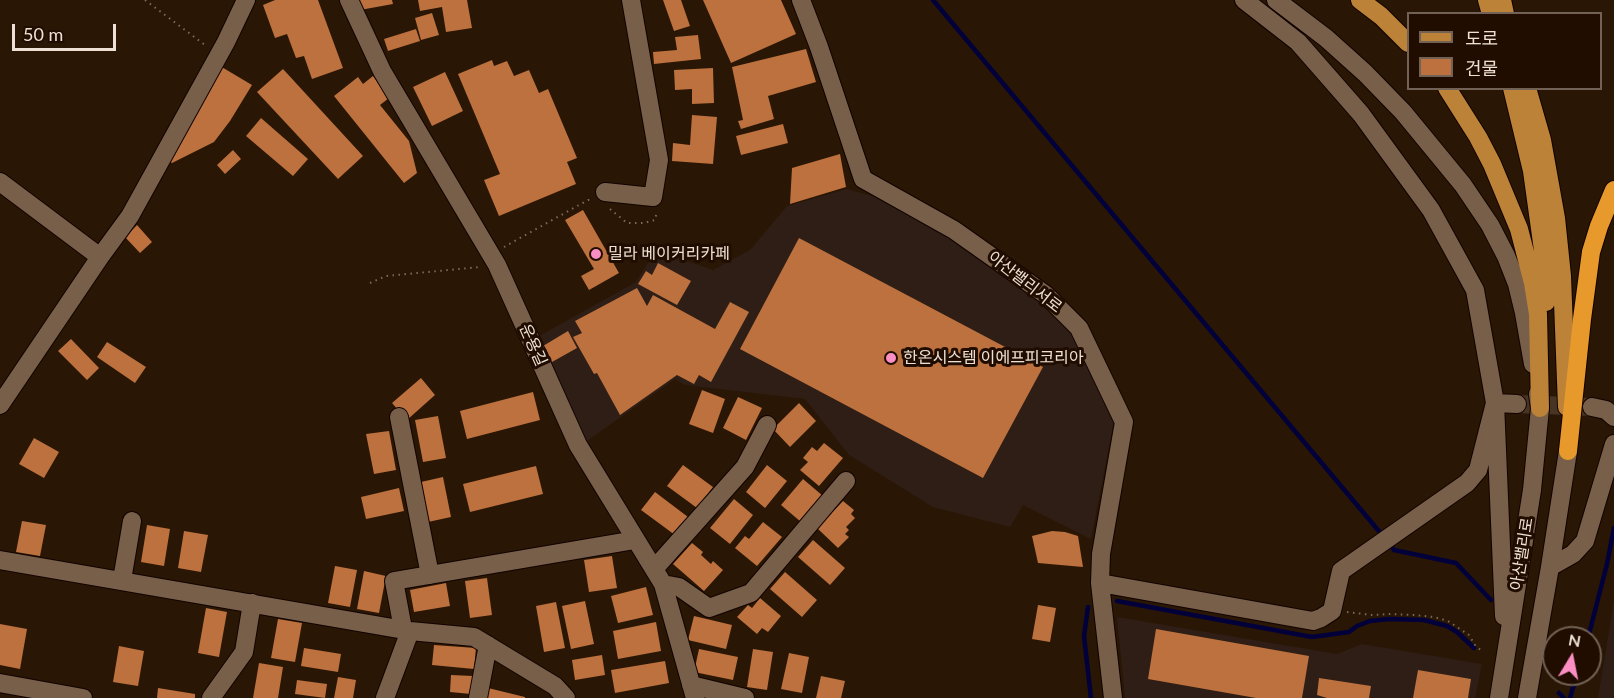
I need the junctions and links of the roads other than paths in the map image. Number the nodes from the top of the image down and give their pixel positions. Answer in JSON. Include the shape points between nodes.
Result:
{"nodes":[{"id":1,"x":246,"y":0,"type":"edge"},
{"id":2,"x":349,"y":0,"type":"edge"},
{"id":3,"x":631,"y":0,"type":"edge"},
{"id":4,"x":801,"y":0,"type":"edge"},
{"id":5,"x":1244,"y":0,"type":"edge"},
{"id":6,"x":1276,"y":0,"type":"edge"},
{"id":7,"x":1360,"y":0,"type":"edge"},
{"id":8,"x":1407,"y":43,"type":"edge"},
{"id":9,"x":1448,"y":90,"type":"edge"},
{"id":10,"x":1512,"y":90,"type":"edge"},
{"id":11,"x":1528,"y":90,"type":"edge"},
{"id":12,"x":0,"y":182,"type":"edge"},
{"id":13,"x":1614,"y":190,"type":"edge"},
{"id":14,"x":603,"y":200,"type":"road end"},
{"id":15,"x":100,"y":257,"type":"junction"},
{"id":16,"x":1495,"y":403,"type":"junction"},
{"id":17,"x":1517,"y":404,"type":"tunnel mouth"},
{"id":18,"x":0,"y":405,"type":"edge"},
{"id":19,"x":1592,"y":407,"type":"tunnel mouth"},
{"id":20,"x":1540,"y":408,"type":"junction"},
{"id":21,"x":399,"y":417,"type":"dead end"},
{"id":22,"x":1614,"y":417,"type":"edge"},
{"id":23,"x":767,"y":425,"type":"dead end"},
{"id":24,"x":1614,"y":444,"type":"edge"},
{"id":25,"x":1568,"y":451,"type":"junction"},
{"id":26,"x":846,"y":481,"type":"dead end"},
{"id":27,"x":132,"y":521,"type":"dead end"},
{"id":28,"x":634,"y":540,"type":"junction"},
{"id":29,"x":0,"y":560,"type":"edge"},
{"id":30,"x":1550,"y":567,"type":"junction"},
{"id":31,"x":430,"y":575,"type":"junction"},
{"id":32,"x":659,"y":576,"type":"junction"},
{"id":33,"x":122,"y":580,"type":"junction"},
{"id":34,"x":1100,"y":583,"type":"junction"},
{"id":35,"x":252,"y":603,"type":"junction"},
{"id":36,"x":406,"y":630,"type":"junction"},
{"id":37,"x":488,"y":645,"type":"junction"},
{"id":38,"x":1506,"y":658,"type":"junction"},
{"id":39,"x":0,"y":683,"type":"edge"},
{"id":40,"x":693,"y":692,"type":"edge"},
{"id":41,"x":1528,"y":697,"type":"edge"},
{"id":42,"x":82,"y":698,"type":"edge"},
{"id":43,"x":210,"y":698,"type":"edge"},
{"id":44,"x":385,"y":698,"type":"edge"},
{"id":45,"x":478,"y":698,"type":"edge"},
{"id":46,"x":566,"y":698,"type":"edge"},
{"id":47,"x":745,"y":698,"type":"edge"},
{"id":48,"x":1113,"y":698,"type":"edge"},
{"id":49,"x":1499,"y":698,"type":"edge"}],
"edges":[{"from":1,"to":15,"type":"street","via":[[130,216]]},
{"from":2,"to":28,"type":"street","name":"운용길","via":[[382,70],[494,259],[578,445]]},
{"from":3,"to":14,"type":"street","via":[[658,160],[653,197]]},
{"from":4,"to":34,"type":"street","name":"아산밸리서로","via":[[863,179],[954,230],[1046,295],[1079,328],[1124,422],[1101,554]]},
{"from":5,"to":16,"type":"street","via":[[1298,42],[1361,114],[1431,210],[1475,290]]},
{"from":6,"to":20,"type":"street","name":"아산밸리로","via":[[1326,38],[1403,112],[1463,185],[1490,225],[1517,284]]},
{"from":7,"to":8,"type":"main road"},
{"from":9,"to":20,"type":"main road","via":[[1482,146],[1519,229],[1538,314]]},
{"from":10,"to":20,"type":"main road","via":[[1532,171],[1543,250],[1547,315]]},
{"from":11,"to":25,"type":"main road","via":[[1542,140],[1563,276]]},
{"from":12,"to":15,"type":"street"},
{"from":13,"to":25,"type":"highway","via":[[1591,252]]},
{"from":15,"to":18,"type":"street"},
{"from":16,"to":17,"type":"street"},
{"from":16,"to":34,"type":"street","via":[[1478,470],[1467,483],[1341,571],[1332,610],[1321,618],[1313,621]]},
{"from":16,"to":38,"type":"street"},
{"from":19,"to":22,"type":"street","via":[[1606,410]]},
{"from":20,"to":38,"type":"street","name":"아산밸리로","via":[[1532,490]]},
{"from":21,"to":31,"type":"street"},
{"from":23,"to":32,"type":"street","via":[[745,467]]},
{"from":24,"to":30,"type":"street","via":[[1585,541],[1573,554]]},
{"from":25,"to":30,"type":"street","name":"아산밸리로"},
{"from":26,"to":32,"type":"street","via":[[752,593],[709,608]]},
{"from":27,"to":33,"type":"street"},
{"from":28,"to":31,"type":"street"},
{"from":28,"to":32,"type":"street","name":"운용길"},
{"from":29,"to":33,"type":"street"},
{"from":30,"to":41,"type":"street","name":"아산밸리로"},
{"from":31,"to":36,"type":"street","via":[[394,581]]},
{"from":32,"to":40,"type":"street","name":"운용길"},
{"from":33,"to":35,"type":"street"},
{"from":34,"to":48,"type":"street","name":"아산밸리서로"},
{"from":35,"to":36,"type":"street"},
{"from":35,"to":43,"type":"street","via":[[244,652]]},
{"from":36,"to":37,"type":"street","via":[[474,637]]},
{"from":36,"to":44,"type":"street"},
{"from":37,"to":45,"type":"street"},
{"from":37,"to":46,"type":"street","via":[[555,686]]},
{"from":38,"to":49,"type":"street","name":"아산밸리로"},
{"from":39,"to":42,"type":"street"},
{"from":40,"to":47,"type":"street"}]}
